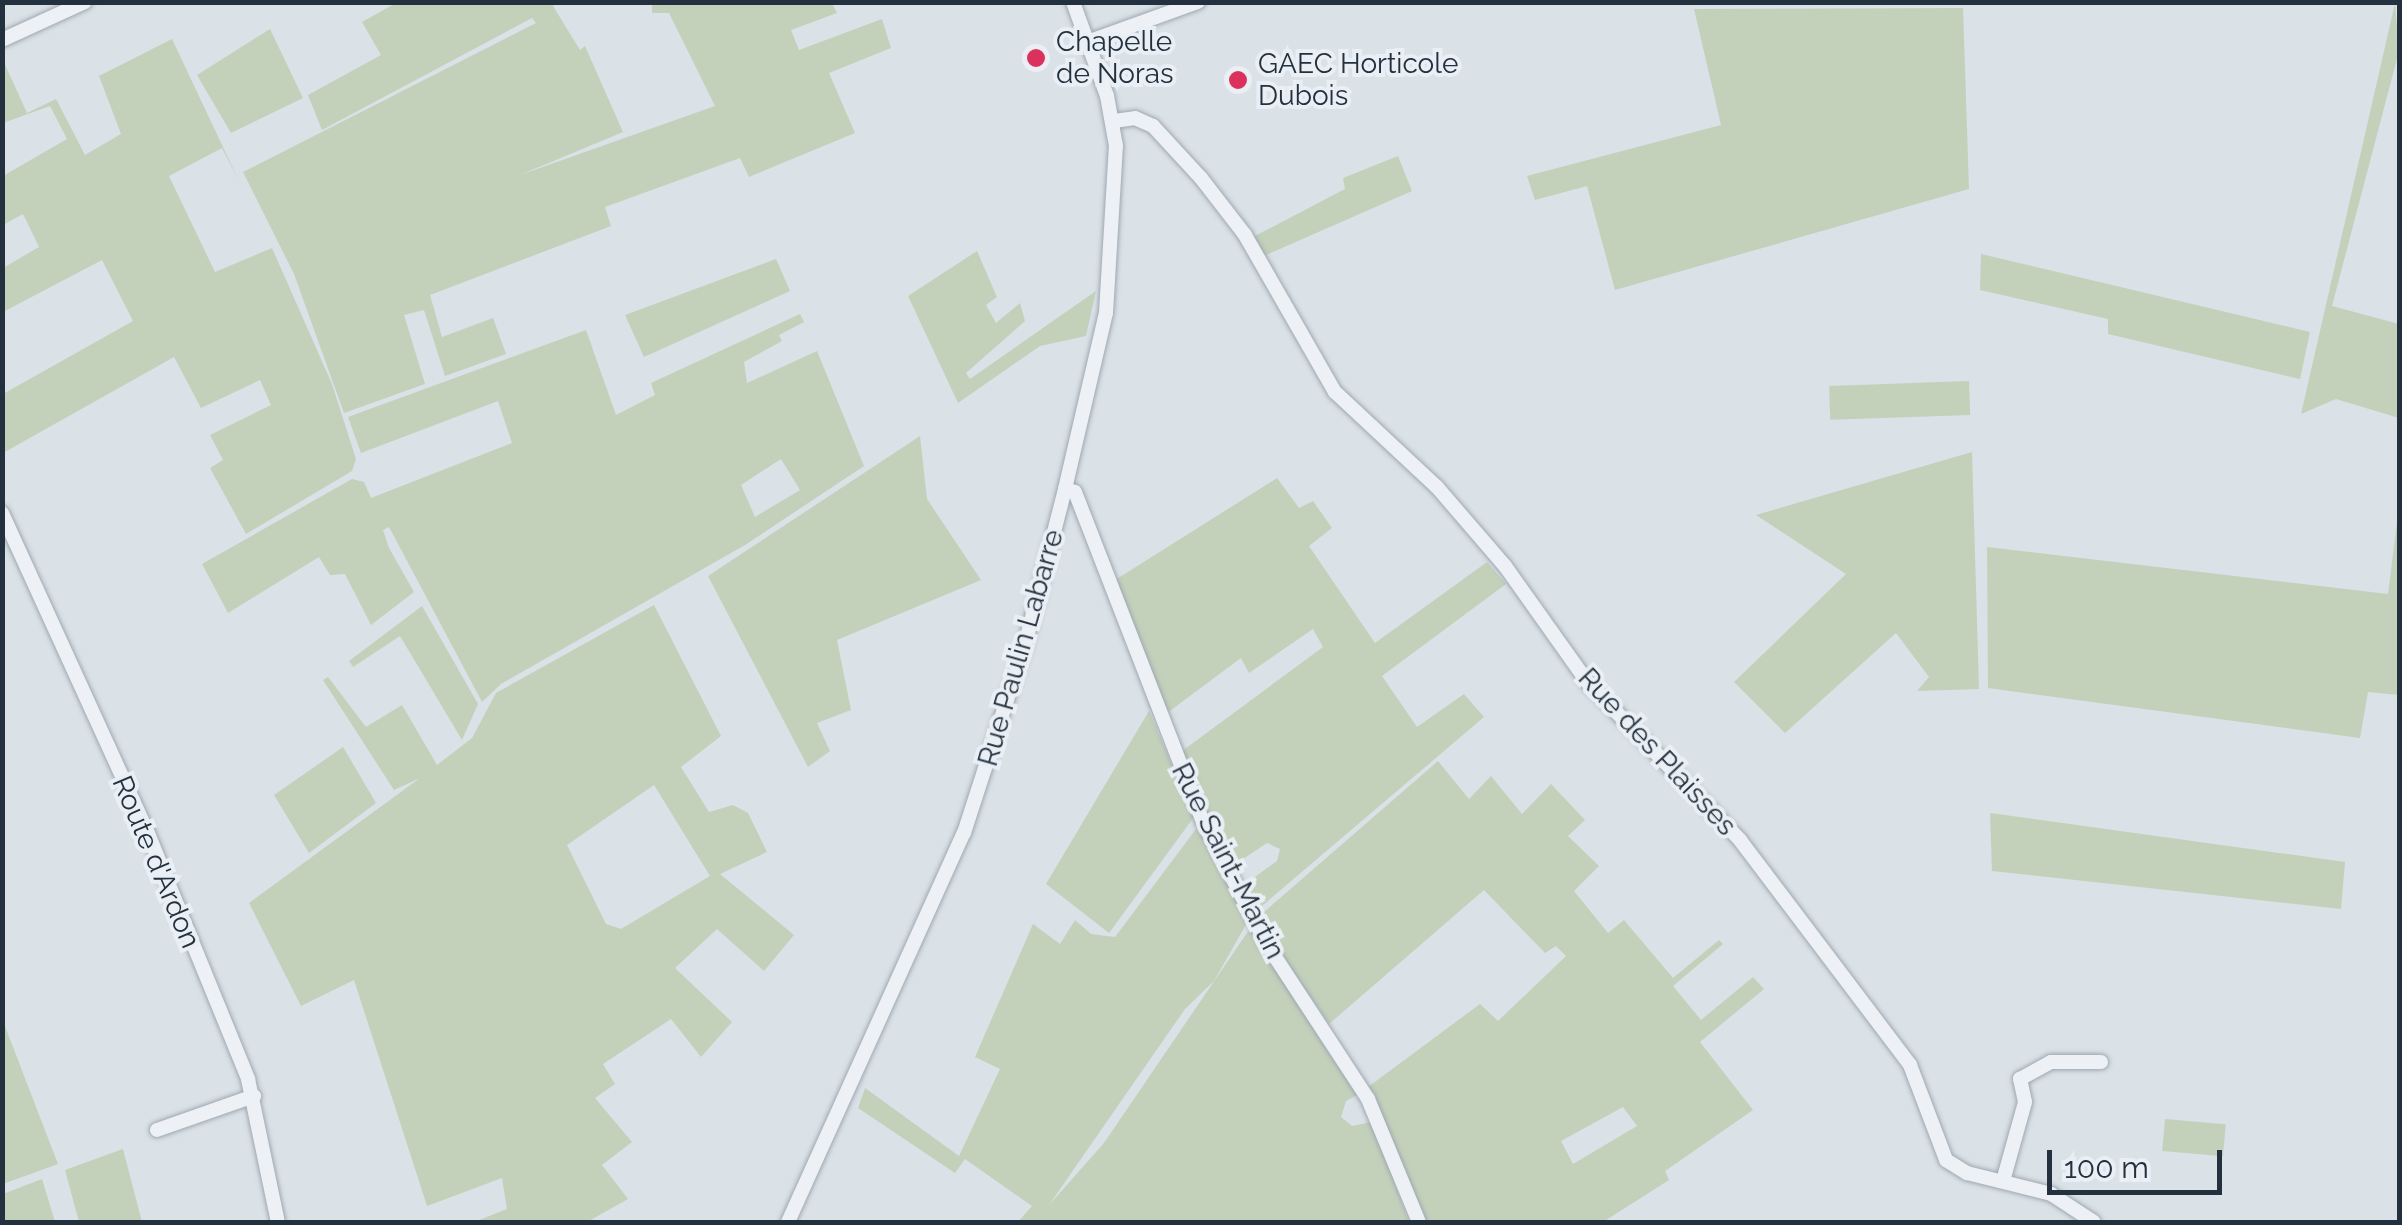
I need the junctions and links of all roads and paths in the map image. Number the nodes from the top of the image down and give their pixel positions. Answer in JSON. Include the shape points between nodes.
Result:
{"nodes":[{"id":1,"x":85,"y":2,"type":"edge"},
{"id":2,"x":1073,"y":2,"type":"edge"},
{"id":3,"x":1202,"y":4,"type":"edge"},
{"id":4,"x":2,"y":40,"type":"edge"},
{"id":5,"x":1087,"y":42,"type":"junction"},
{"id":6,"x":1114,"y":121,"type":"junction"},
{"id":7,"x":1066,"y":489,"type":"junction"},
{"id":8,"x":2,"y":512,"type":"edge"},
{"id":9,"x":2101,"y":1062,"type":"dead end"},
{"id":10,"x":254,"y":1096,"type":"junction"},
{"id":11,"x":157,"y":1130,"type":"dead end"},
{"id":12,"x":2003,"y":1181,"type":"junction"},
{"id":13,"x":278,"y":1222,"type":"edge"},
{"id":14,"x":788,"y":1222,"type":"edge"},
{"id":15,"x":1419,"y":1222,"type":"edge"},
{"id":16,"x":2094,"y":1222,"type":"edge"}],
"edges":[{"from":1,"to":4,"type":"street"},
{"from":2,"to":5,"type":"street","name":"Rue Paulin Labarre"},
{"from":3,"to":5,"type":"street"},
{"from":5,"to":6,"type":"street","name":"Rue Paulin Labarre"},
{"from":6,"to":7,"type":"street","name":"Rue Paulin Labarre","via":[[1109,288]]},
{"from":6,"to":12,"type":"street","name":"Rue des Plaisses","via":[[1135,118],[1153,126],[1201,178],[1245,235],[1335,392],[1437,487],[1505,566],[1589,684],[1740,840],[1910,1066],[1946,1160],[1967,1174]]},
{"from":7,"to":14,"type":"street","name":"Rue Paulin Labarre","via":[[964,834]]},
{"from":7,"to":15,"type":"street","name":"Rue Saint-Martin","via":[[1076,492],[1203,822],[1266,943],[1368,1099]]},
{"from":8,"to":10,"type":"street","name":"Route d'Ardon","via":[[146,831]]},
{"from":9,"to":12,"type":"street","via":[[2051,1062],[2020,1079],[2025,1102]]},
{"from":10,"to":11,"type":"street"},
{"from":10,"to":13,"type":"street","name":"Route d'Ardon"},
{"from":12,"to":16,"type":"street","name":"Rue des Plaisses","via":[[2070,1202]]}]}
